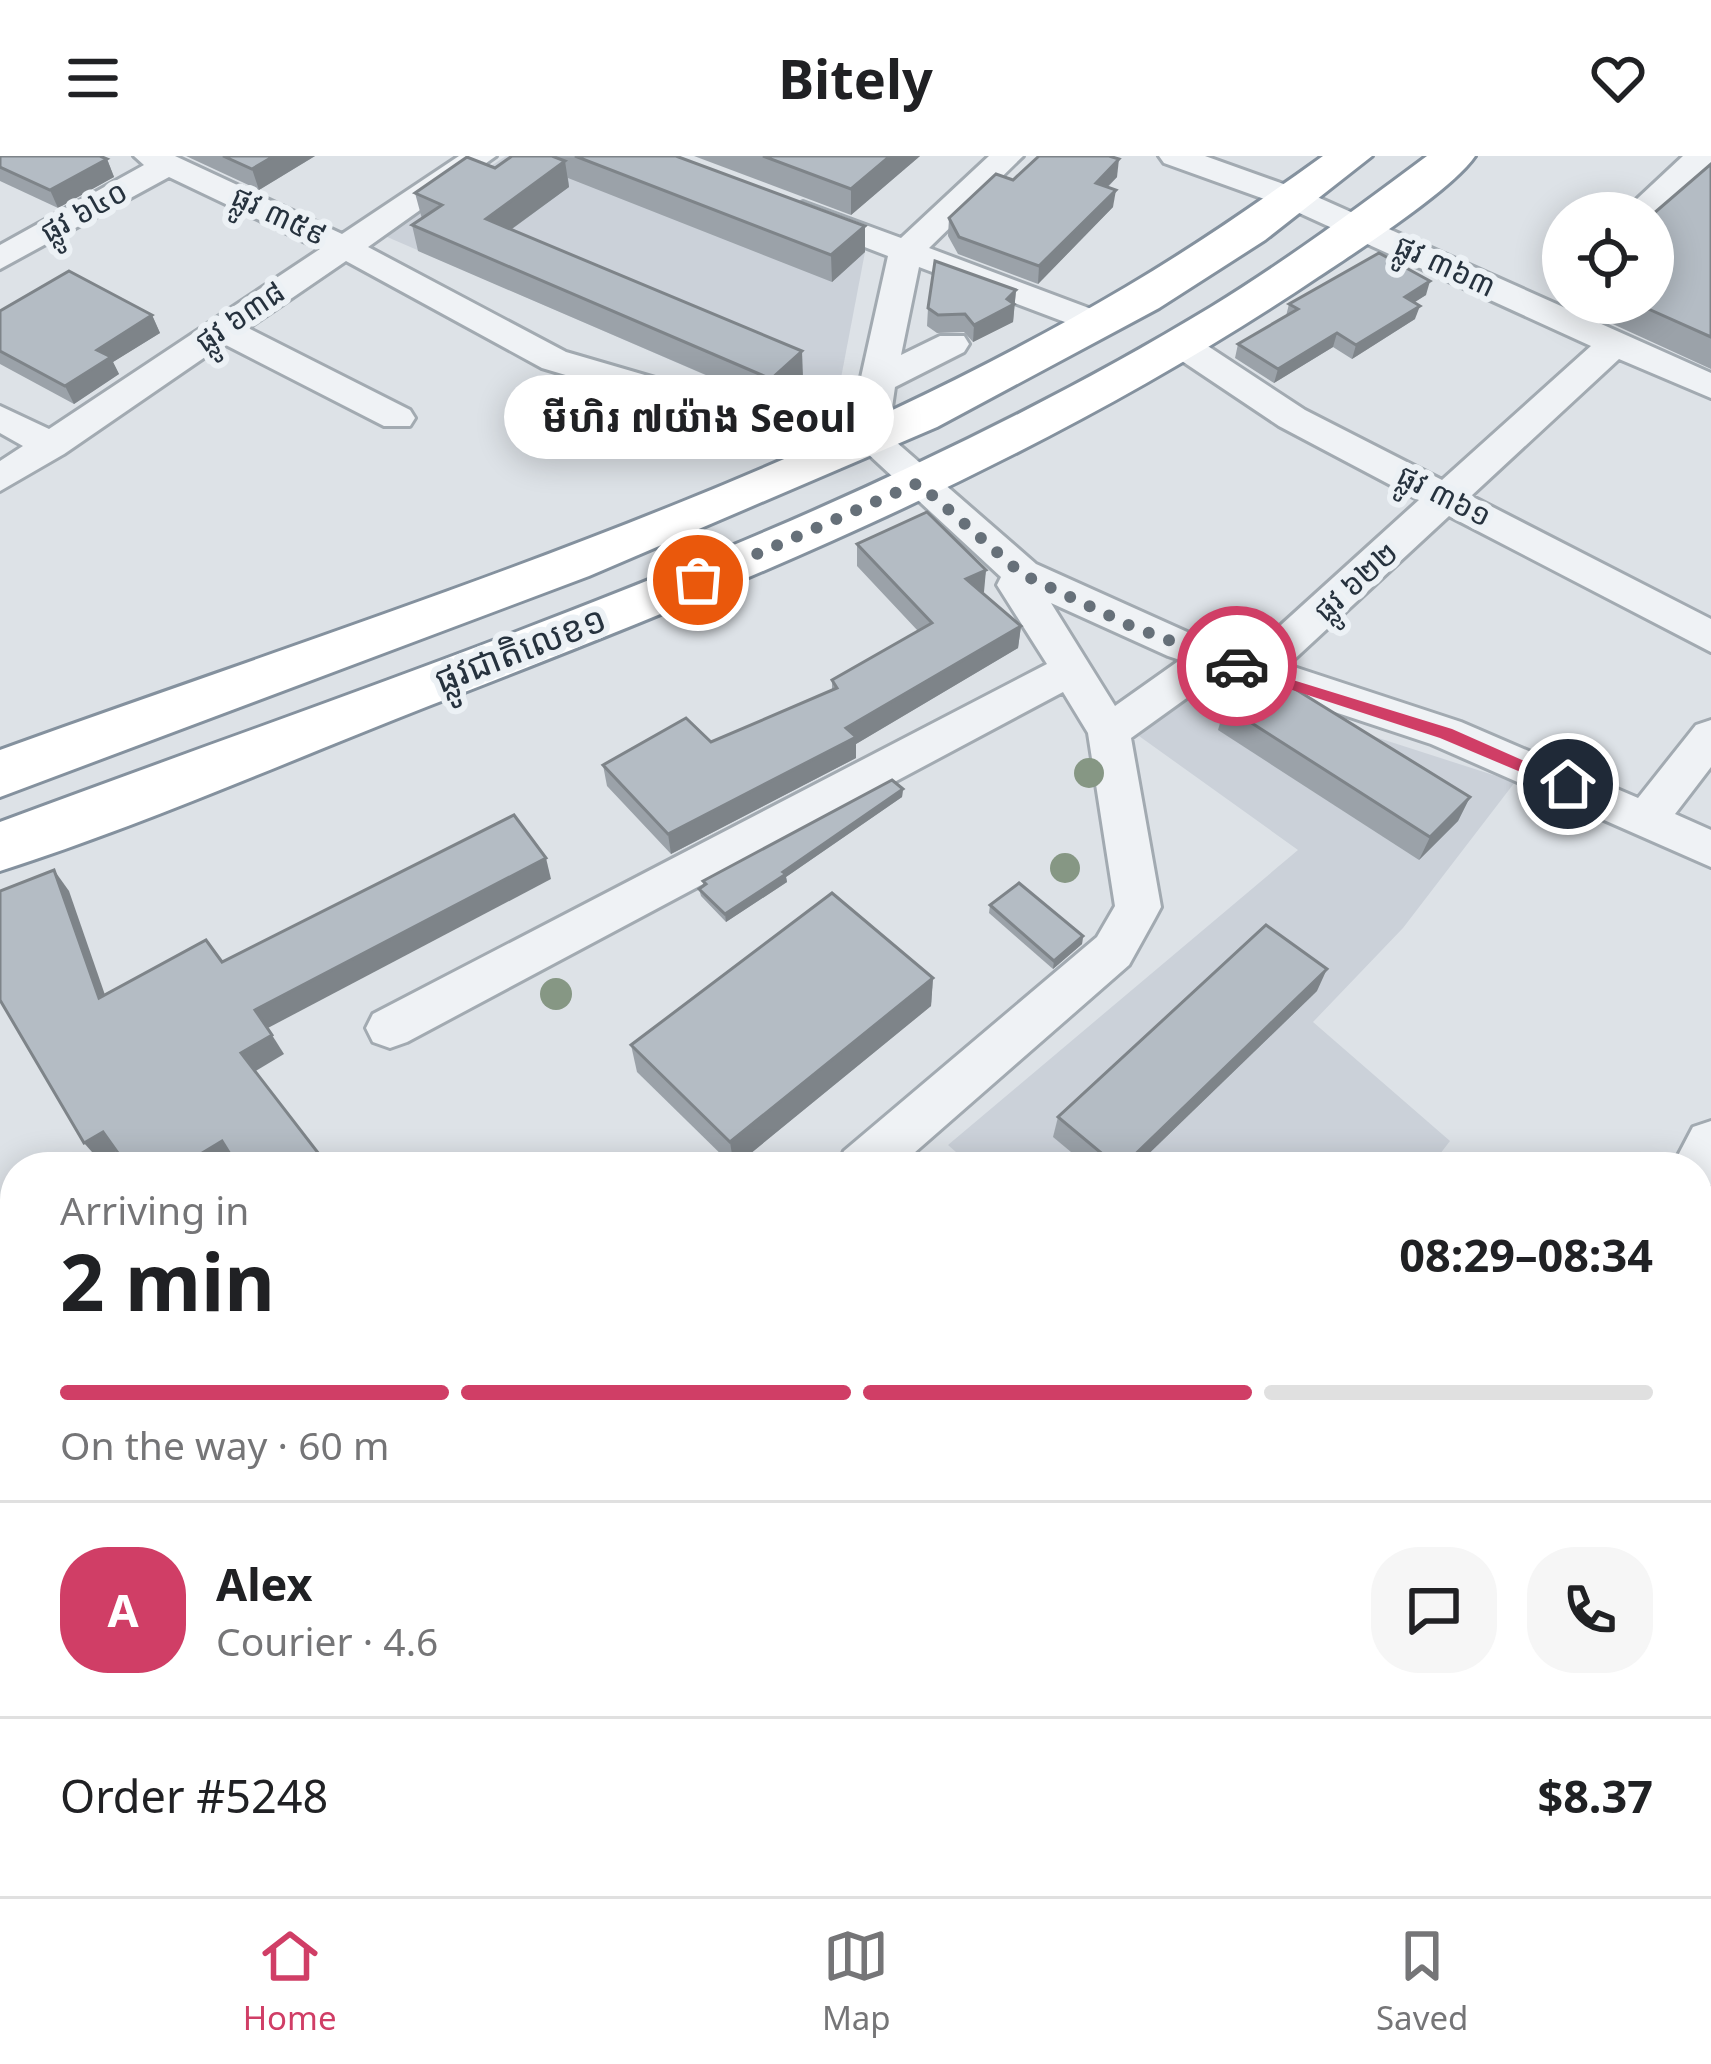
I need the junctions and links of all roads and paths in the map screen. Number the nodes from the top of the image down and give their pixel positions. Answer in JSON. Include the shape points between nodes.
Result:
{"nodes":[{"id":1,"x":480,"y":156,"type":"edge"},
{"id":2,"x":1007,"y":156,"type":"edge"},
{"id":3,"x":1175,"y":156,"type":"edge"},
{"id":4,"x":1351,"y":156,"type":"edge"},
{"id":5,"x":1454,"y":156,"type":"edge"},
{"id":6,"x":1697,"y":157,"type":"edge"},
{"id":7,"x":159,"y":160,"type":"edge"},
{"id":8,"x":1660,"y":192,"type":"edge"},
{"id":9,"x":1295,"y":199,"type":"junction"},
{"id":10,"x":779,"y":203,"type":"edge"},
{"id":11,"x":1362,"y":229,"type":"junction"},
{"id":12,"x":344,"y":246,"type":"junction"},
{"id":13,"x":906,"y":251,"type":"junction"},
{"id":14,"x":0,"y":259,"type":"edge"},
{"id":15,"x":1542,"y":300,"type":"edge"},
{"id":16,"x":1534,"y":307,"type":"junction"},
{"id":17,"x":1098,"y":323,"type":"junction"},
{"id":18,"x":222,"y":329,"type":"junction"},
{"id":19,"x":947,"y":340,"type":"edge"},
{"id":20,"x":1614,"y":344,"type":"junction"},
{"id":21,"x":1182,"y":345,"type":"junction"},
{"id":22,"x":880,"y":374,"type":"junction"},
{"id":23,"x":1711,"y":387,"type":"edge"},
{"id":24,"x":0,"y":418,"type":"edge"},
{"id":25,"x":397,"y":418,"type":"dead end"},
{"id":26,"x":870,"y":439,"type":"junction"},
{"id":27,"x":51,"y":446,"type":"junction"},
{"id":28,"x":820,"y":462,"type":"junction"},
{"id":29,"x":0,"y":479,"type":"edge"},
{"id":30,"x":918,"y":483,"type":"junction"},
{"id":31,"x":1450,"y":498,"type":"junction"},
{"id":32,"x":1022,"y":574,"type":"junction"},
{"id":33,"x":1711,"y":637,"type":"edge"},
{"id":34,"x":1214,"y":657,"type":"junction"},
{"id":35,"x":1071,"y":670,"type":"junction"},
{"id":36,"x":1255,"y":672,"type":"junction"},
{"id":37,"x":1109,"y":732,"type":"junction"},
{"id":38,"x":1711,"y":736,"type":"edge"},
{"id":39,"x":0,"y":773,"type":"edge"},
{"id":40,"x":1648,"y":818,"type":"junction"},
{"id":41,"x":0,"y":848,"type":"edge"},
{"id":42,"x":1711,"y":849,"type":"edge"},
{"id":43,"x":389,"y":1028,"type":"dead end"},
{"id":44,"x":879,"y":1152,"type":"edge"}],
"edges":[{"from":1,"to":12,"type":"street","name":"ផ្លូវ ៦៣៨"},
{"from":2,"to":13,"type":"street"},
{"from":3,"to":9,"type":"street","name":"ផ្លូវ ៣៦៣"},
{"from":4,"to":9,"type":"highway","name":"ផ្លូវជាតិលេខ១"},
{"from":5,"to":11,"type":"highway","name":"ផ្លូវជាតិលេខ១"},
{"from":6,"to":8,"type":"street"},
{"from":7,"to":12,"type":"street","name":"ផ្លូវ ៣៥៩"},
{"from":7,"to":14,"type":"street","name":"ផ្លូវ ៦៤០"},
{"from":9,"to":11,"type":"street","name":"ផ្លូវ ៣៦៣"},
{"from":9,"to":17,"type":"highway","name":"ផ្លូវជាតិលេខ១"},
{"from":10,"to":13,"type":"street"},
{"from":11,"to":16,"type":"street","name":"ផ្លូវ ៣៦៣"},
{"from":11,"to":21,"type":"highway","name":"ផ្លូវជាតិលេខ១"},
{"from":12,"to":18,"type":"street","name":"ផ្លូវ ៦៣៨"},
{"from":12,"to":28,"type":"street","name":"ផ្លូវ ៣៥៩","via":[[554,360],[690,400]]},
{"from":13,"to":17,"type":"street","via":[[1016,305]]},
{"from":13,"to":22,"type":"street"},
{"from":15,"to":16,"type":"street"},
{"from":16,"to":20,"type":"street","name":"ផ្លូវ ៣៦៣"},
{"from":17,"to":26,"type":"highway","name":"ផ្លូវជាតិលេខ១"},
{"from":18,"to":25,"type":"street"},
{"from":18,"to":27,"type":"street","name":"ផ្លូវ ៦៣៨"},
{"from":19,"to":22,"type":"street"},
{"from":20,"to":23,"type":"street","name":"ផ្លូវ ៣៦៣"},
{"from":20,"to":31,"type":"street","name":"ផ្លូវ ៦២២"},
{"from":21,"to":30,"type":"highway","name":"ផ្លូវជាតិលេខ១"},
{"from":21,"to":31,"type":"street","name":"ផ្លូវ ៣៦១","via":[[1292,418]]},
{"from":22,"to":26,"type":"street"},
{"from":24,"to":27,"type":"street"},
{"from":26,"to":28,"type":"highway","name":"ផ្លូវជាតិលេខ១"},
{"from":26,"to":30,"type":"street"},
{"from":27,"to":29,"type":"street","name":"ផ្លូវ ៦៣៨"},
{"from":28,"to":39,"type":"highway","name":"ផ្លូវជាតិលេខ១","via":[[610,549]]},
{"from":30,"to":32,"type":"street"},
{"from":30,"to":41,"type":"highway","name":"ផ្លូវជាតិលេខ១","via":[[654,598]]},
{"from":31,"to":33,"type":"street","name":"ផ្លូវ ៣៦១"},
{"from":31,"to":36,"type":"street","name":"ផ្លូវ ៦២២"},
{"from":32,"to":34,"type":"street"},
{"from":32,"to":35,"type":"street","via":[[1019,595]]},
{"from":34,"to":36,"type":"street"},
{"from":34,"to":37,"type":"street"},
{"from":35,"to":37,"type":"street"},
{"from":35,"to":43,"type":"street"},
{"from":36,"to":40,"type":"street","via":[[1446,733]]},
{"from":37,"to":44,"type":"street","via":[[1138,907],[1113,951]]},
{"from":38,"to":40,"type":"street"},
{"from":40,"to":42,"type":"street"}]}
